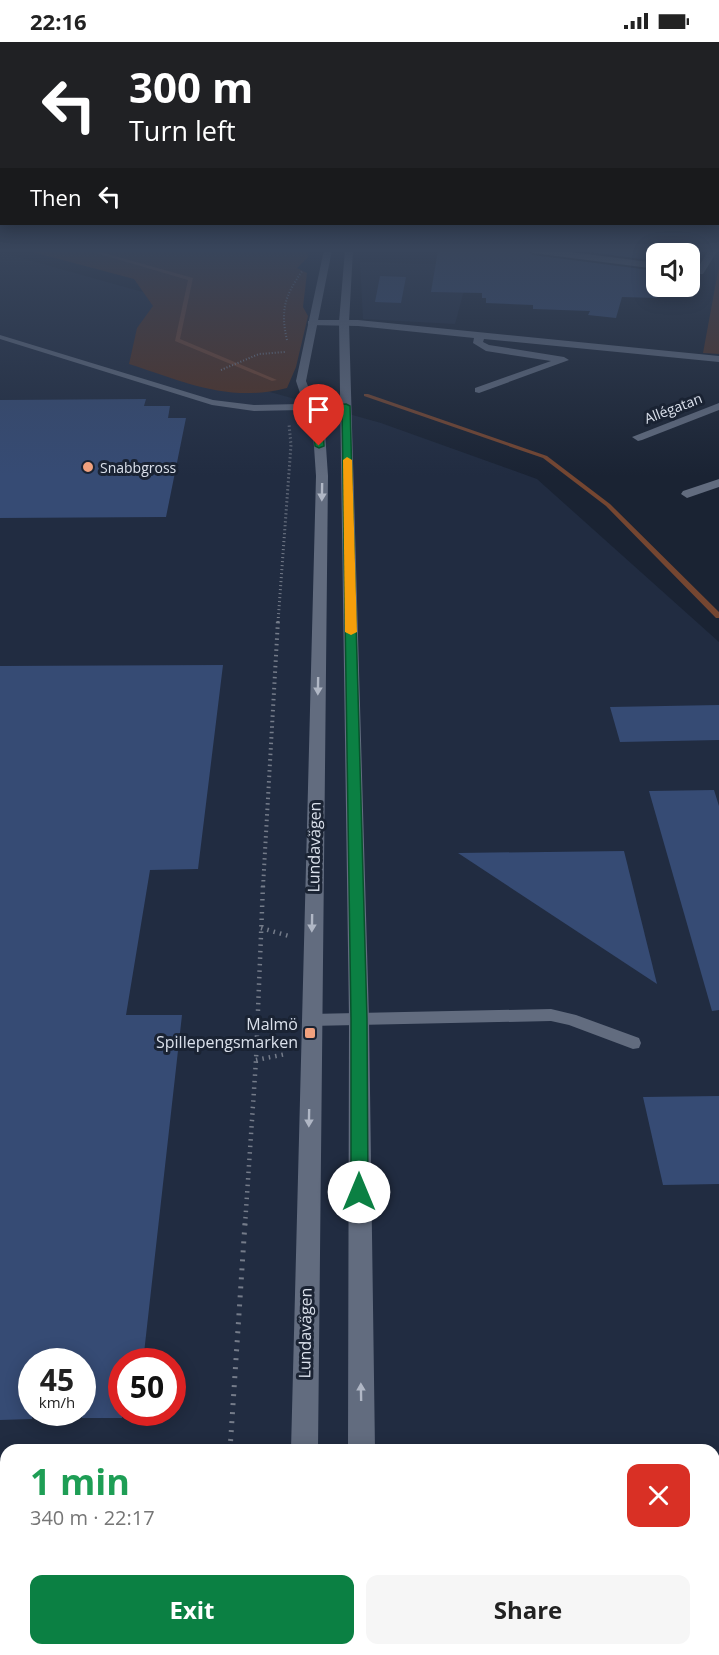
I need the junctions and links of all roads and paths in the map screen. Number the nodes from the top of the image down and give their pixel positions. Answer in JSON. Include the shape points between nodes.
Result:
{"nodes":[{"id":1,"x":284,"y":325,"type":"edge"},
{"id":2,"x":312,"y":325,"type":"edge"},
{"id":3,"x":344,"y":325,"type":"edge"},
{"id":4,"x":385,"y":325,"type":"edge"},
{"id":5,"x":479,"y":335,"type":"junction"},
{"id":6,"x":0,"y":337,"type":"edge"},
{"id":7,"x":285,"y":352,"type":"junction"},
{"id":8,"x":719,"y":359,"type":"edge"},
{"id":9,"x":283,"y":362,"type":"dead end"},
{"id":10,"x":221,"y":370,"type":"dead end"},
{"id":11,"x":479,"y":390,"type":"dead end"},
{"id":12,"x":346,"y":406,"type":"junction"},
{"id":13,"x":719,"y":406,"type":"edge"},
{"id":14,"x":310,"y":408,"type":"junction"},
{"id":15,"x":287,"y":409,"type":"junction"},
{"id":16,"x":638,"y":437,"type":"dead end"},
{"id":17,"x":719,"y":483,"type":"edge"},
{"id":18,"x":687,"y":494,"type":"dead end"},
{"id":19,"x":261,"y":928,"type":"junction"},
{"id":20,"x":289,"y":946,"type":"dead end"},
{"id":21,"x":359,"y":1019,"type":"junction"},
{"id":22,"x":310,"y":1020,"type":"junction"},
{"id":23,"x":633,"y":1043,"type":"dead end"},
{"id":24,"x":288,"y":1044,"type":"dead end"},
{"id":25,"x":256,"y":1060,"type":"junction"},
{"id":26,"x":230,"y":1444,"type":"edge"},
{"id":27,"x":304,"y":1444,"type":"edge"},
{"id":28,"x":362,"y":1444,"type":"edge"}],
"edges":[{"from":1,"to":7,"type":"path","via":[[288,337]]},
{"from":2,"to":14,"type":"main road","name":"Lundavägen","via":[[301,381]]},
{"from":3,"to":12,"type":"main road"},
{"from":4,"to":5,"type":"main road"},
{"from":5,"to":8,"type":"main road"},
{"from":5,"to":11,"type":"main road","via":[[478,343],[486,348],[564,360]]},
{"from":6,"to":15,"type":"lane","via":[[212,402]]},
{"from":7,"to":9,"type":"path"},
{"from":7,"to":10,"type":"path","via":[[259,354]]},
{"from":12,"to":14,"type":"lane"},
{"from":12,"to":21,"type":"main road"},
{"from":13,"to":16,"type":"main road","name":"Allégatan"},
{"from":14,"to":15,"type":"lane"},
{"from":14,"to":22,"type":"main road","name":"Lundavägen","one_way":true,"via":[[319,432],[322,476]]},
{"from":15,"to":19,"type":"path","via":[[291,445]]},
{"from":17,"to":18,"type":"main road"},
{"from":19,"to":20,"type":"path","via":[[289,936]]},
{"from":19,"to":25,"type":"path"},
{"from":21,"to":22,"type":"lane"},
{"from":21,"to":23,"type":"lane","via":[[551,1016],[571,1019]]},
{"from":28,"to":21,"type":"main road","one_way":true},
{"from":22,"to":27,"type":"main road","name":"Lundavägen","one_way":true},
{"from":24,"to":25,"type":"path","via":[[285,1055]]},
{"from":25,"to":26,"type":"path"}]}
